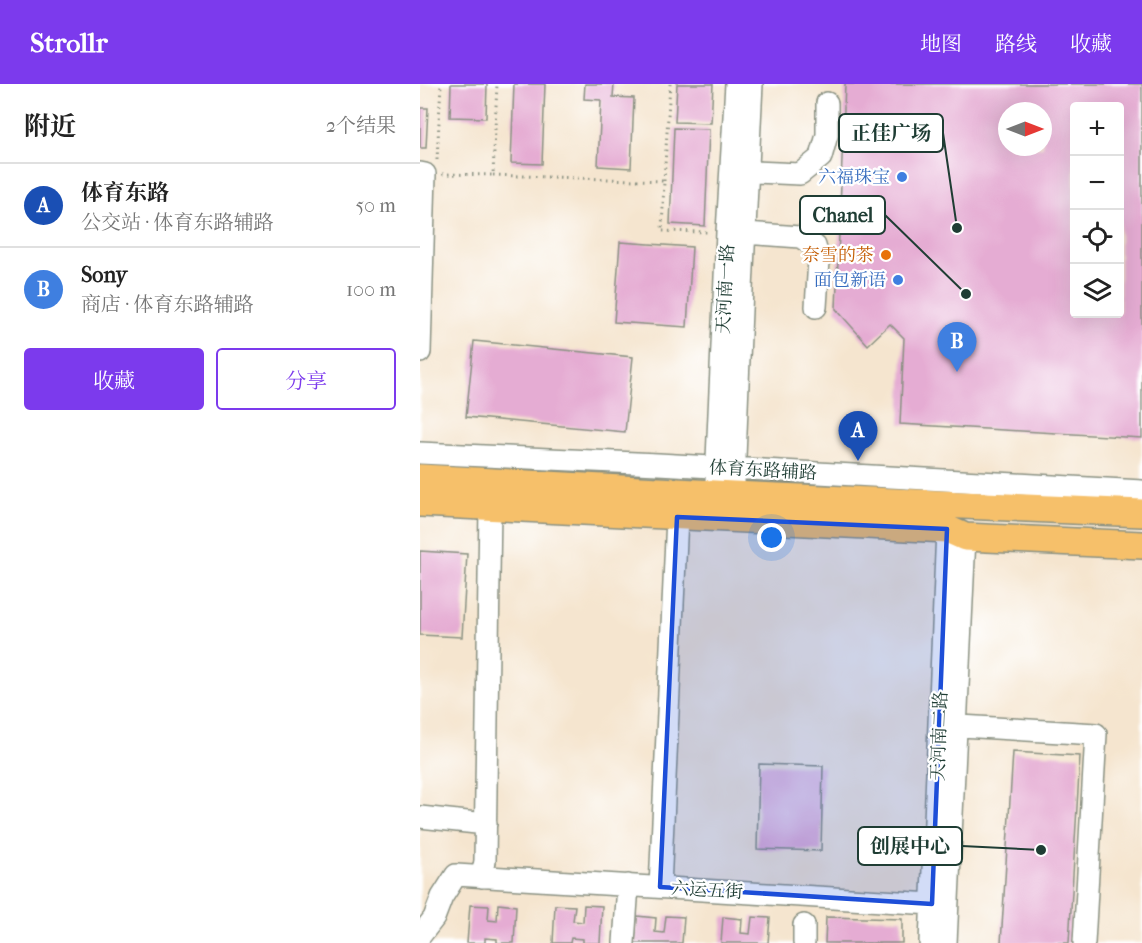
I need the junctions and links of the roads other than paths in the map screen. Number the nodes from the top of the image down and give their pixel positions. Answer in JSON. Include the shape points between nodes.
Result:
{"nodes":[{"id":1,"x":736,"y":84,"type":"edge"},
{"id":2,"x":752,"y":84,"type":"edge"},
{"id":3,"x":827,"y":103,"type":"dead end"},
{"id":4,"x":739,"y":171,"type":"junction"},
{"id":5,"x":427,"y":174,"type":"edge"},
{"id":6,"x":729,"y":232,"type":"junction"},
{"id":7,"x":816,"y":307,"type":"dead end"},
{"id":8,"x":420,"y":352,"type":"edge"},
{"id":9,"x":420,"y":453,"type":"edge"},
{"id":10,"x":420,"y":478,"type":"edge"},
{"id":11,"x":725,"y":481,"type":"junction"},
{"id":12,"x":1142,"y":491,"type":"edge"},
{"id":13,"x":420,"y":503,"type":"edge"},
{"id":14,"x":490,"y":506,"type":"junction"},
{"id":15,"x":1142,"y":513,"type":"edge"},
{"id":16,"x":677,"y":517,"type":"junction"},
{"id":17,"x":956,"y":533,"type":"junction"},
{"id":18,"x":1142,"y":544,"type":"edge"},
{"id":19,"x":948,"y":725,"type":"junction"},
{"id":20,"x":420,"y":817,"type":"edge"},
{"id":21,"x":486,"y":824,"type":"junction"},
{"id":22,"x":482,"y":877,"type":"junction"},
{"id":23,"x":628,"y":885,"type":"junction"},
{"id":24,"x":660,"y":887,"type":"junction"},
{"id":25,"x":932,"y":904,"type":"junction"},
{"id":26,"x":420,"y":936,"type":"edge"},
{"id":27,"x":624,"y":943,"type":"edge"},
{"id":28,"x":930,"y":943,"type":"edge"},
{"id":29,"x":946,"y":943,"type":"edge"},
{"id":30,"x":1084,"y":943,"type":"edge"}],
"edges":[{"from":1,"to":4,"type":"street","name":"天河南一路"},
{"from":2,"to":4,"type":"street"},
{"from":3,"to":4,"type":"street","via":[[827,135],[820,157],[800,174]]},
{"from":4,"to":6,"type":"street","name":"天河南一路"},
{"from":5,"to":8,"type":"street"},
{"from":6,"to":7,"type":"street","via":[[800,237],[815,246],[819,260]]},
{"from":6,"to":11,"type":"street","name":"天河南一路"},
{"from":9,"to":11,"type":"street","name":"体育东路辅路"},
{"from":10,"to":11,"type":"main road"},
{"from":11,"to":12,"type":"street","name":"体育东路辅路"},
{"from":11,"to":15,"type":"main road"},
{"from":13,"to":14,"type":"main road"},
{"from":14,"to":16,"type":"main road"},
{"from":14,"to":21,"type":"street"},
{"from":16,"to":17,"type":"main road"},
{"from":16,"to":24,"type":"street"},
{"from":17,"to":18,"type":"main road"},
{"from":17,"to":19,"type":"street","name":"天河南二路"},
{"from":19,"to":25,"type":"street","name":"天河南二路"},
{"from":19,"to":29,"type":"street","name":"天河南二路"},
{"from":19,"to":30,"type":"street","via":[[1096,734]]},
{"from":20,"to":21,"type":"street"},
{"from":21,"to":22,"type":"street"},
{"from":22,"to":23,"type":"street","name":"六运五街"},
{"from":22,"to":26,"type":"street","name":"六运五街","via":[[456,874],[434,918]]},
{"from":23,"to":24,"type":"street","name":"六运五街"},
{"from":23,"to":27,"type":"street"},
{"from":24,"to":25,"type":"street","name":"六运五街"},
{"from":25,"to":28,"type":"street","name":"天河南二路"}]}
